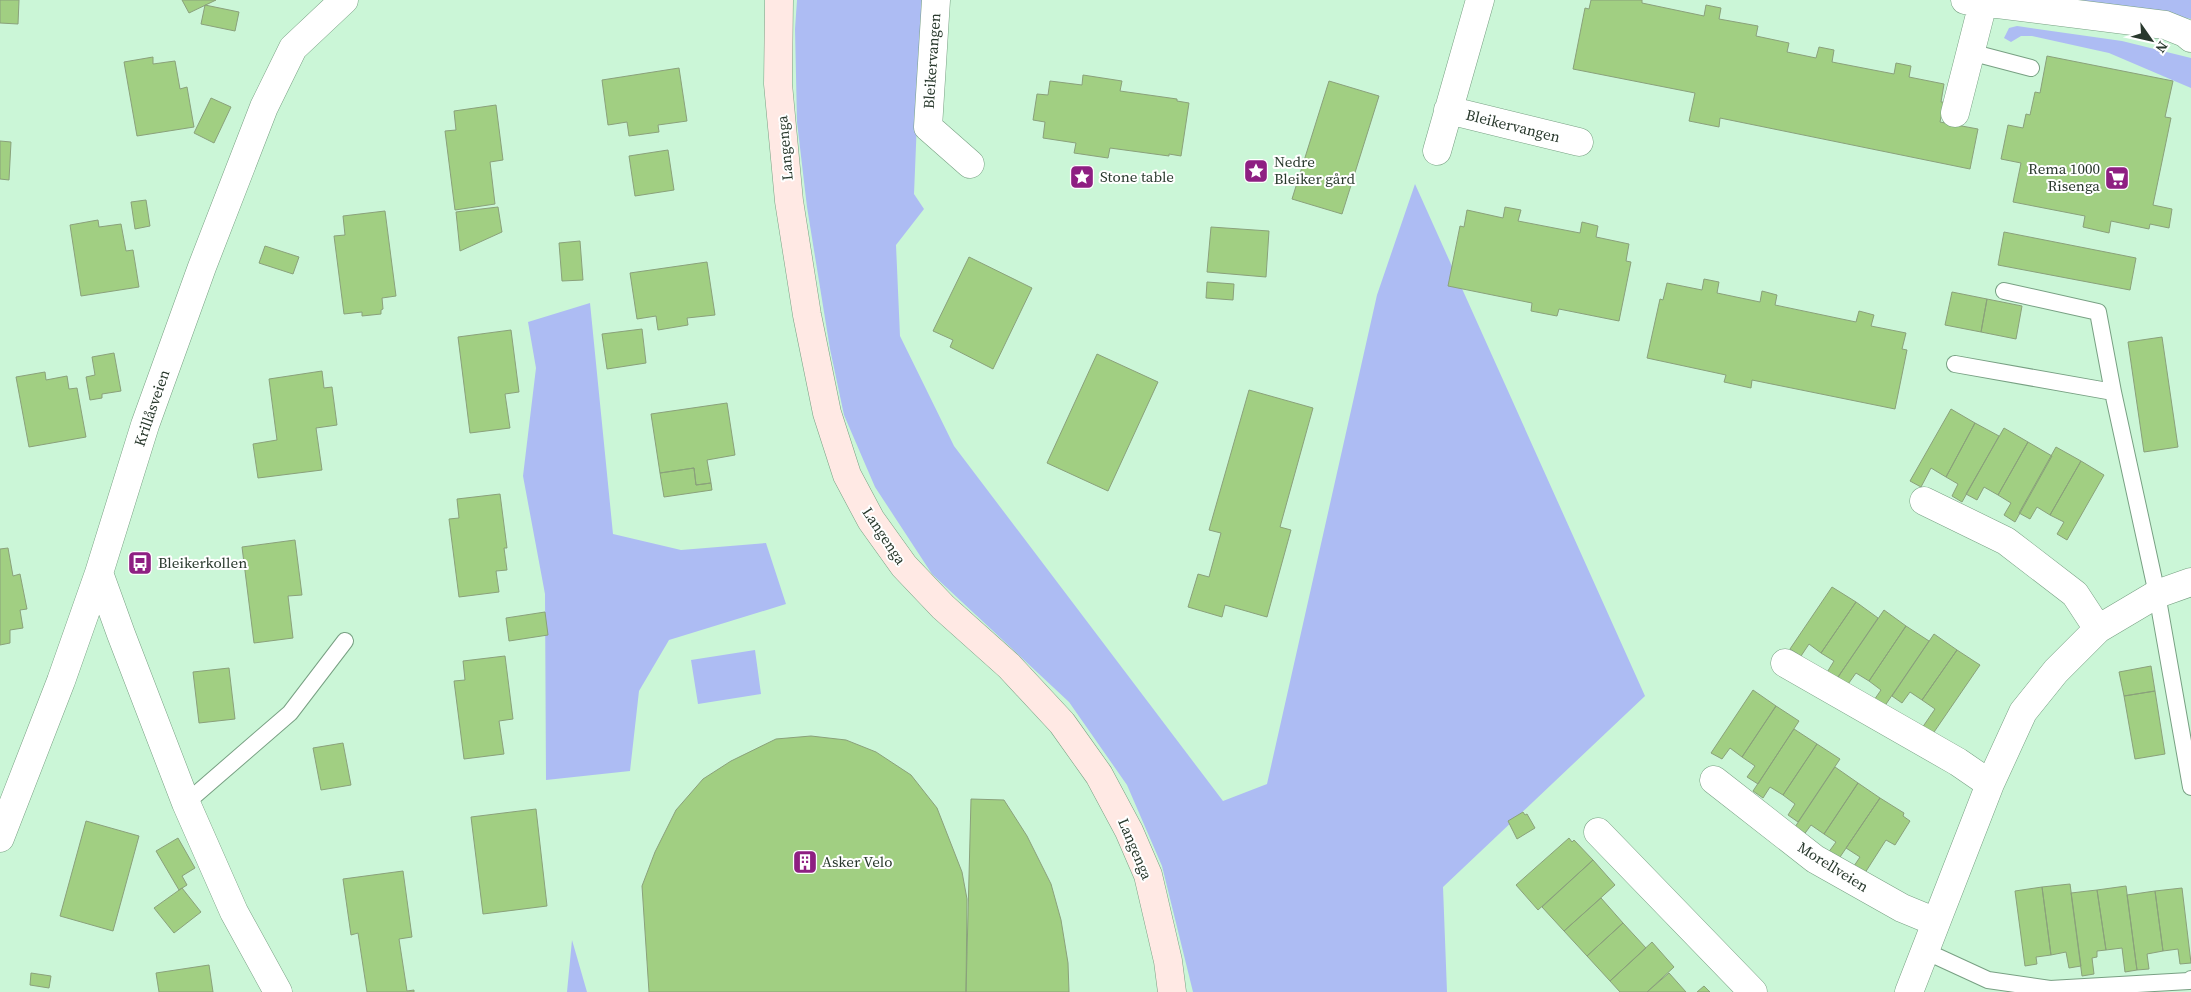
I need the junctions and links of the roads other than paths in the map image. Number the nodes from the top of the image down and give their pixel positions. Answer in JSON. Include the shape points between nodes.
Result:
{"nodes":[{"id":1,"x":344,"y":0,"type":"edge"},
{"id":2,"x":779,"y":0,"type":"edge"},
{"id":3,"x":936,"y":0,"type":"edge"},
{"id":4,"x":1480,"y":0,"type":"edge"},
{"id":5,"x":1974,"y":1,"type":"edge"},
{"id":6,"x":2191,"y":38,"type":"edge"},
{"id":7,"x":1970,"y":52,"type":"junction"},
{"id":8,"x":2030,"y":68,"type":"dead end"},
{"id":9,"x":1448,"y":110,"type":"junction"},
{"id":10,"x":1954,"y":113,"type":"dead end"},
{"id":11,"x":1579,"y":142,"type":"dead end"},
{"id":12,"x":1437,"y":151,"type":"dead end"},
{"id":13,"x":970,"y":164,"type":"dead end"},
{"id":14,"x":2004,"y":292,"type":"dead end"},
{"id":15,"x":1955,"y":364,"type":"dead end"},
{"id":16,"x":2113,"y":392,"type":"junction"},
{"id":17,"x":1924,"y":501,"type":"dead end"},
{"id":18,"x":99,"y":573,"type":"junction"},
{"id":19,"x":2191,"y":582,"type":"edge"},
{"id":20,"x":2157,"y":594,"type":"junction"},
{"id":21,"x":2098,"y":629,"type":"junction"},
{"id":22,"x":345,"y":641,"type":"dead end"},
{"id":23,"x":1785,"y":663,"type":"dead end"},
{"id":24,"x":1714,"y":780,"type":"dead end"},
{"id":25,"x":1990,"y":784,"type":"junction"},
{"id":26,"x":2191,"y":787,"type":"edge"},
{"id":27,"x":186,"y":803,"type":"junction"},
{"id":28,"x":1598,"y":832,"type":"dead end"},
{"id":29,"x":0,"y":838,"type":"edge"},
{"id":30,"x":1936,"y":922,"type":"junction"},
{"id":31,"x":1925,"y":951,"type":"junction"},
{"id":32,"x":2191,"y":979,"type":"edge"},
{"id":33,"x":278,"y":992,"type":"edge"},
{"id":34,"x":1172,"y":992,"type":"edge"},
{"id":35,"x":1753,"y":992,"type":"edge"},
{"id":36,"x":1909,"y":992,"type":"edge"}],
"edges":[{"from":1,"to":18,"type":"street","name":"Krillåsveien","via":[[293,48],[264,107],[221,213],[145,425]]},
{"from":2,"to":34,"type":"main road","name":"Langenga","via":[[778,84],[789,201],[825,404],[846,475],[871,520],[904,566],[943,607],[1016,673],[1062,723],[1099,775],[1129,831],[1148,876]]},
{"from":3,"to":13,"type":"street","name":"Bleikervangen","via":[[928,127]]},
{"from":4,"to":9,"type":"street","name":"Bleikervangen"},
{"from":5,"to":6,"type":"street","via":[[2165,24]]},
{"from":5,"to":7,"type":"street"},
{"from":7,"to":8,"type":"lane"},
{"from":7,"to":10,"type":"street"},
{"from":9,"to":11,"type":"street","name":"Bleikervangen"},
{"from":9,"to":12,"type":"street","name":"Bleikervangen"},
{"from":14,"to":16,"type":"lane","via":[[2098,312]]},
{"from":15,"to":16,"type":"lane"},
{"from":16,"to":20,"type":"lane"},
{"from":17,"to":21,"type":"street","via":[[2006,541],[2074,594]]},
{"from":18,"to":27,"type":"street"},
{"from":18,"to":29,"type":"street","name":"Krillåsveien"},
{"from":19,"to":20,"type":"street"},
{"from":20,"to":21,"type":"street"},
{"from":20,"to":26,"type":"lane"},
{"from":21,"to":25,"type":"street","via":[[2056,671],[2023,712]]},
{"from":22,"to":27,"type":"lane","via":[[290,713]]},
{"from":23,"to":25,"type":"street","via":[[1958,762]]},
{"from":24,"to":30,"type":"street","name":"Morellveien","via":[[1815,859],[1902,908]]},
{"from":25,"to":30,"type":"street"},
{"from":27,"to":33,"type":"street","via":[[234,912]]},
{"from":28,"to":35,"type":"street"},
{"from":30,"to":31,"type":"street"},
{"from":31,"to":32,"type":"lane","via":[[1988,980],[2050,989]]},
{"from":31,"to":36,"type":"street"}]}
